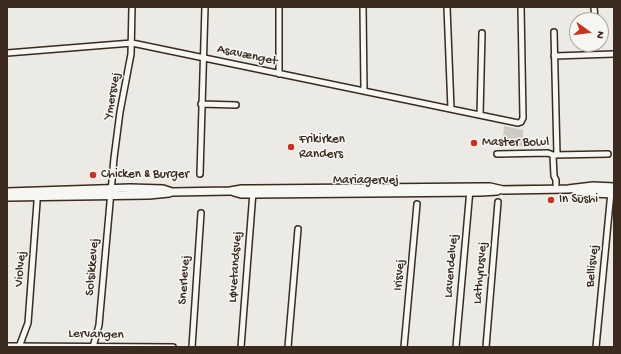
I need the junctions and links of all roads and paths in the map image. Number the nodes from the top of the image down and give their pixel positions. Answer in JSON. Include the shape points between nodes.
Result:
{"nodes":[{"id":1,"x":132,"y":7,"type":"edge"},
{"id":2,"x":205,"y":7,"type":"edge"},
{"id":3,"x":279,"y":7,"type":"edge"},
{"id":4,"x":363,"y":7,"type":"edge"},
{"id":5,"x":447,"y":7,"type":"edge"},
{"id":6,"x":521,"y":7,"type":"edge"},
{"id":7,"x":554,"y":32,"type":"dead end"},
{"id":8,"x":482,"y":33,"type":"dead end"},
{"id":9,"x":132,"y":43,"type":"junction"},
{"id":10,"x":7,"y":53,"type":"edge"},
{"id":11,"x":614,"y":54,"type":"edge"},
{"id":12,"x":554,"y":56,"type":"junction"},
{"id":13,"x":203,"y":58,"type":"junction"},
{"id":14,"x":278,"y":74,"type":"junction"},
{"id":15,"x":364,"y":91,"type":"junction"},
{"id":16,"x":201,"y":104,"type":"junction"},
{"id":17,"x":236,"y":105,"type":"dead end"},
{"id":18,"x":451,"y":109,"type":"junction"},
{"id":19,"x":480,"y":115,"type":"junction"},
{"id":20,"x":497,"y":154,"type":"dead end"},
{"id":21,"x":608,"y":154,"type":"dead end"},
{"id":22,"x":555,"y":155,"type":"junction"},
{"id":23,"x":200,"y":174,"type":"dead end"},
{"id":24,"x":556,"y":184,"type":"dead end"},
{"id":25,"x":470,"y":190,"type":"junction"},
{"id":26,"x":253,"y":191,"type":"junction"},
{"id":27,"x":612,"y":191,"type":"edge"},
{"id":28,"x":7,"y":192,"type":"edge"},
{"id":29,"x":111,"y":192,"type":"junction"},
{"id":30,"x":37,"y":194,"type":"junction"},
{"id":31,"x":7,"y":197,"type":"edge"},
{"id":32,"x":498,"y":202,"type":"dead end"},
{"id":33,"x":417,"y":204,"type":"dead end"},
{"id":34,"x":201,"y":213,"type":"dead end"},
{"id":35,"x":298,"y":229,"type":"dead end"},
{"id":36,"x":7,"y":346,"type":"edge"},
{"id":37,"x":19,"y":346,"type":"edge"},
{"id":38,"x":93,"y":346,"type":"edge"},
{"id":39,"x":161,"y":347,"type":"edge"},
{"id":40,"x":172,"y":347,"type":"edge"},
{"id":41,"x":192,"y":347,"type":"edge"},
{"id":42,"x":241,"y":347,"type":"edge"},
{"id":43,"x":288,"y":347,"type":"edge"},
{"id":44,"x":404,"y":347,"type":"edge"},
{"id":45,"x":456,"y":347,"type":"edge"},
{"id":46,"x":486,"y":347,"type":"edge"},
{"id":47,"x":596,"y":347,"type":"edge"}],
"edges":[{"from":1,"to":9,"type":"street","name":"Ymersvej"},
{"from":2,"to":13,"type":"street"},
{"from":3,"to":14,"type":"street"},
{"from":4,"to":15,"type":"street"},
{"from":5,"to":18,"type":"street"},
{"from":6,"to":19,"type":"street","name":"Asavænget","via":[[523,118],[518,123]]},
{"from":7,"to":12,"type":"street"},
{"from":8,"to":19,"type":"street"},
{"from":9,"to":10,"type":"street","name":"Asavænget"},
{"from":9,"to":13,"type":"street","name":"Asavænget"},
{"from":9,"to":29,"type":"street","name":"Ymersvej","via":[[119,120]]},
{"from":11,"to":12,"type":"street"},
{"from":12,"to":22,"type":"street"},
{"from":13,"to":14,"type":"street","name":"Asavænget"},
{"from":13,"to":16,"type":"street"},
{"from":14,"to":15,"type":"street","name":"Asavænget"},
{"from":15,"to":18,"type":"street","name":"Asavænget"},
{"from":16,"to":17,"type":"street"},
{"from":16,"to":23,"type":"street"},
{"from":18,"to":19,"type":"street","name":"Asavænget"},
{"from":20,"to":22,"type":"street"},
{"from":21,"to":22,"type":"street"},
{"from":22,"to":24,"type":"street"},
{"from":25,"to":26,"type":"street","name":"Mariagervej"},
{"from":25,"to":27,"type":"street","name":"Mariagervej","via":[[495,192],[593,186]]},
{"from":25,"to":45,"type":"street","name":"Lavendelvej"},
{"from":26,"to":29,"type":"street","name":"Mariagervej","via":[[241,194],[230,191],[172,192],[149,188]]},
{"from":26,"to":42,"type":"street","name":"Løvetandsvej"},
{"from":27,"to":47,"type":"street","name":"Bellisvej"},
{"from":28,"to":30,"type":"street","name":"Mariagervej"},
{"from":29,"to":30,"type":"street","name":"Mariagervej"},
{"from":29,"to":38,"type":"street","name":"Solsikkevej","via":[[99,325]]},
{"from":30,"to":31,"type":"street","name":"Mariagervej"},
{"from":30,"to":37,"type":"street","name":"Violvej","via":[[28,323]]},
{"from":32,"to":46,"type":"street","name":"Lathyrusvej"},
{"from":33,"to":44,"type":"street","name":"Irisvej"},
{"from":34,"to":41,"type":"street","name":"Snerlevej"},
{"from":35,"to":43,"type":"street"},
{"from":36,"to":37,"type":"street","name":"Lervangen"},
{"from":37,"to":38,"type":"street","name":"Lervangen"},
{"from":38,"to":39,"type":"street","name":"Lervangen"},
{"from":39,"to":40,"type":"street","name":"Lervangen"}]}
